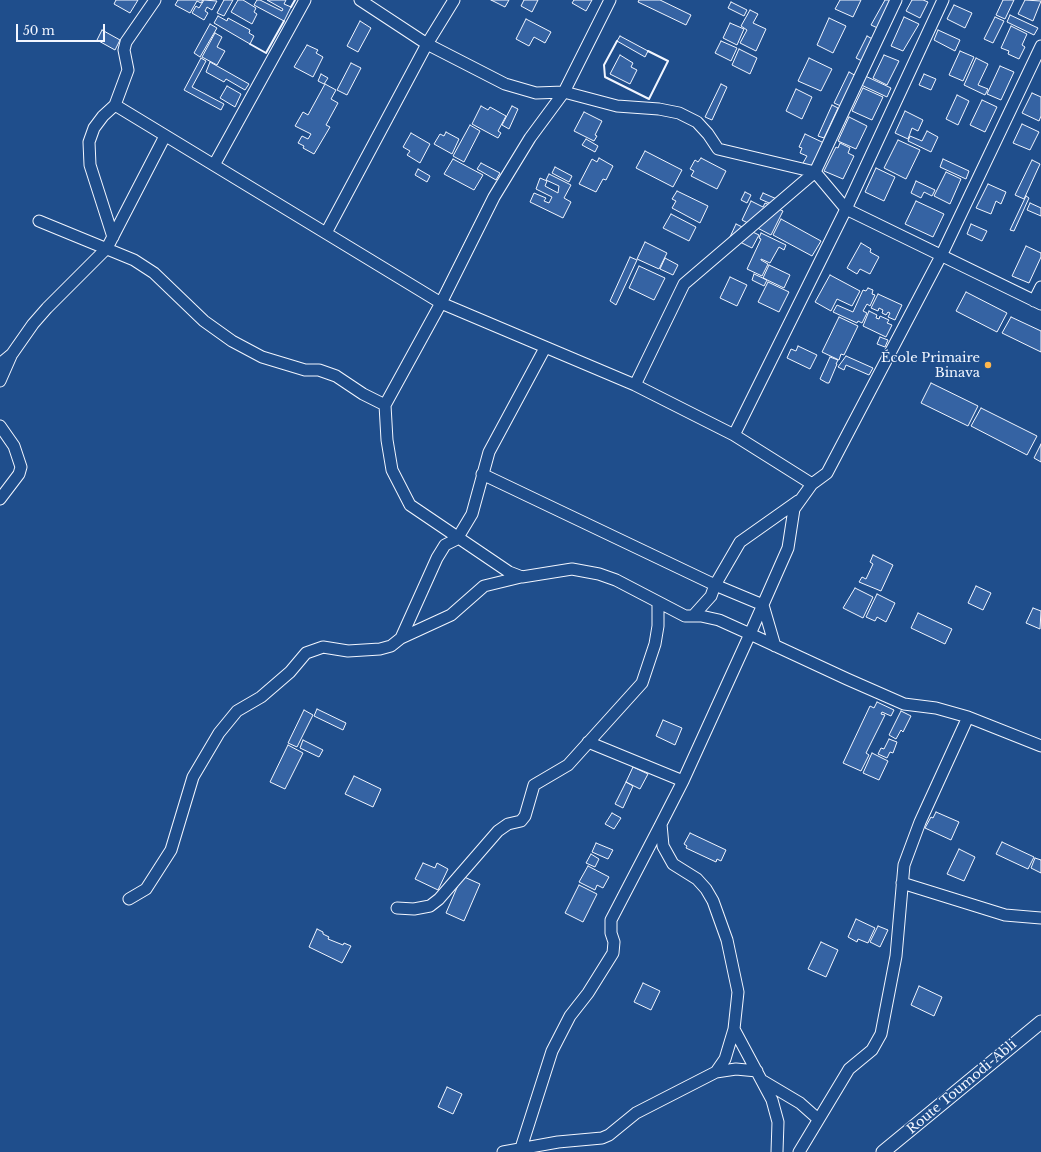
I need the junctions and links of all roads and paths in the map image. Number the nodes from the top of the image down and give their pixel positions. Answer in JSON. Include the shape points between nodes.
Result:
{"nodes":[{"id":1,"x":155,"y":0,"type":"edge"},
{"id":2,"x":305,"y":0,"type":"edge"},
{"id":3,"x":360,"y":0,"type":"edge"},
{"id":4,"x":454,"y":0,"type":"edge"},
{"id":5,"x":610,"y":0,"type":"edge"},
{"id":6,"x":896,"y":0,"type":"edge"},
{"id":7,"x":943,"y":0,"type":"edge"},
{"id":8,"x":427,"y":44,"type":"junction"},
{"id":9,"x":1041,"y":46,"type":"edge"},
{"id":10,"x":564,"y":92,"type":"junction"},
{"id":11,"x":115,"y":105,"type":"junction"},
{"id":12,"x":165,"y":136,"type":"junction"},
{"id":13,"x":214,"y":165,"type":"junction"},
{"id":14,"x":815,"y":172,"type":"junction"},
{"id":15,"x":846,"y":209,"type":"junction"},
{"id":16,"x":40,"y":221,"type":"dead end"},
{"id":17,"x":326,"y":233,"type":"junction"},
{"id":18,"x":113,"y":238,"type":"junction"},
{"id":19,"x":107,"y":248,"type":"junction"},
{"id":20,"x":941,"y":256,"type":"junction"},
{"id":21,"x":1041,"y":287,"type":"edge"},
{"id":22,"x":441,"y":303,"type":"junction"},
{"id":23,"x":1038,"y":303,"type":"edge"},
{"id":24,"x":545,"y":348,"type":"junction"},
{"id":25,"x":12,"y":354,"type":"junction"},
{"id":26,"x":0,"y":364,"type":"edge"},
{"id":27,"x":0,"y":381,"type":"edge"},
{"id":28,"x":635,"y":385,"type":"junction"},
{"id":29,"x":385,"y":405,"type":"junction"},
{"id":30,"x":0,"y":426,"type":"edge"},
{"id":31,"x":734,"y":435,"type":"junction"},
{"id":32,"x":482,"y":474,"type":"junction"},
{"id":33,"x":812,"y":484,"type":"junction"},
{"id":34,"x":0,"y":499,"type":"edge"},
{"id":35,"x":799,"y":499,"type":"junction"},
{"id":36,"x":457,"y":539,"type":"junction"},
{"id":37,"x":522,"y":577,"type":"junction"},
{"id":38,"x":715,"y":585,"type":"junction"},
{"id":39,"x":658,"y":603,"type":"junction"},
{"id":40,"x":763,"y":605,"type":"junction"},
{"id":41,"x":693,"y":616,"type":"junction"},
{"id":42,"x":750,"y":634,"type":"junction"},
{"id":43,"x":401,"y":638,"type":"junction"},
{"id":44,"x":775,"y":646,"type":"junction"},
{"id":45,"x":968,"y":717,"type":"junction"},
{"id":46,"x":588,"y":742,"type":"junction"},
{"id":47,"x":1041,"y":746,"type":"edge"},
{"id":48,"x":683,"y":781,"type":"junction"},
{"id":49,"x":661,"y":824,"type":"junction"},
{"id":50,"x":902,"y":883,"type":"junction"},
{"id":51,"x":129,"y":899,"type":"dead end"},
{"id":52,"x":397,"y":908,"type":"dead end"},
{"id":53,"x":1041,"y":918,"type":"edge"},
{"id":54,"x":1041,"y":1022,"type":"edge"},
{"id":55,"x":734,"y":1028,"type":"junction"},
{"id":56,"x":757,"y":1071,"type":"junction"},
{"id":57,"x":716,"y":1072,"type":"junction"},
{"id":58,"x":762,"y":1081,"type":"junction"},
{"id":59,"x":818,"y":1120,"type":"junction"},
{"id":60,"x":521,"y":1148,"type":"junction"},
{"id":61,"x":503,"y":1152,"type":"edge"},
{"id":62,"x":777,"y":1152,"type":"edge"},
{"id":63,"x":799,"y":1152,"type":"edge"},
{"id":64,"x":883,"y":1152,"type":"edge"}],
"edges":[{"from":1,"to":11,"type":"street","via":[[126,42],[124,50],[128,70]]},
{"from":2,"to":13,"type":"street"},
{"from":3,"to":8,"type":"street"},
{"from":4,"to":8,"type":"street"},
{"from":5,"to":10,"type":"street"},
{"from":6,"to":14,"type":"street"},
{"from":7,"to":15,"type":"street"},
{"from":8,"to":10,"type":"street","via":[[505,84],[536,93]]},
{"from":8,"to":17,"type":"street"},
{"from":9,"to":20,"type":"street"},
{"from":10,"to":14,"type":"street","via":[[617,106],[679,113],[697,122],[718,149]]},
{"from":10,"to":22,"type":"street","via":[[530,138],[494,197]]},
{"from":11,"to":12,"type":"street"},
{"from":11,"to":18,"type":"street","via":[[94,128],[89,142],[90,166]]},
{"from":12,"to":13,"type":"street"},
{"from":12,"to":18,"type":"street"},
{"from":13,"to":17,"type":"street"},
{"from":14,"to":15,"type":"street"},
{"from":14,"to":28,"type":"street","via":[[684,284]]},
{"from":15,"to":20,"type":"street"},
{"from":15,"to":31,"type":"street"},
{"from":16,"to":19,"type":"street"},
{"from":17,"to":22,"type":"street"},
{"from":18,"to":19,"type":"street"},
{"from":19,"to":25,"type":"street","via":[[42,313]]},
{"from":19,"to":29,"type":"street","via":[[134,260],[154,273],[204,321],[232,341],[262,357],[336,376]]},
{"from":20,"to":23,"type":"street"},
{"from":20,"to":33,"type":"street","via":[[826,473]]},
{"from":21,"to":23,"type":"street"},
{"from":22,"to":24,"type":"street"},
{"from":22,"to":29,"type":"street"},
{"from":24,"to":28,"type":"street"},
{"from":24,"to":32,"type":"street","via":[[489,452]]},
{"from":25,"to":26,"type":"street"},
{"from":25,"to":27,"type":"street"},
{"from":28,"to":31,"type":"street"},
{"from":29,"to":36,"type":"street","via":[[392,470],[410,505]]},
{"from":30,"to":34,"type":"street","via":[[14,446],[21,467],[19,474]]},
{"from":31,"to":33,"type":"street"},
{"from":32,"to":36,"type":"street","via":[[474,508]]},
{"from":32,"to":38,"type":"street"},
{"from":33,"to":35,"type":"street"},
{"from":35,"to":38,"type":"street","via":[[740,542]]},
{"from":35,"to":40,"type":"street","via":[[791,518],[788,548]]},
{"from":36,"to":37,"type":"street","via":[[509,572]]},
{"from":36,"to":43,"type":"street","via":[[445,545],[437,558]]},
{"from":37,"to":39,"type":"street","via":[[572,569],[582,570],[616,580]]},
{"from":37,"to":43,"type":"street","via":[[484,586],[451,615]]},
{"from":38,"to":40,"type":"street"},
{"from":38,"to":41,"type":"street","via":[[707,603]]},
{"from":39,"to":41,"type":"street","via":[[685,616]]},
{"from":39,"to":46,"type":"street","via":[[655,644],[642,683]]},
{"from":40,"to":42,"type":"street"},
{"from":40,"to":44,"type":"street"},
{"from":41,"to":42,"type":"street","via":[[719,620]]},
{"from":42,"to":44,"type":"street"},
{"from":42,"to":48,"type":"street"},
{"from":43,"to":51,"type":"street","via":[[380,650],[348,651],[323,647],[306,653],[290,672],[261,697],[236,711],[192,777],[171,850],[146,889]]},
{"from":44,"to":45,"type":"street","via":[[904,704],[936,708]]},
{"from":45,"to":47,"type":"street"},
{"from":45,"to":50,"type":"street","via":[[910,847]]},
{"from":46,"to":48,"type":"street"},
{"from":46,"to":52,"type":"street","via":[[568,765],[534,786],[526,816],[498,832],[430,906],[414,909]]},
{"from":48,"to":49,"type":"street"},
{"from":49,"to":55,"type":"street","via":[[663,846],[673,864],[697,879],[706,889],[727,940],[738,992]]},
{"from":49,"to":60,"type":"street","via":[[611,920],[613,953],[570,1016],[552,1051]]},
{"from":50,"to":53,"type":"street","via":[[1005,915]]},
{"from":50,"to":59,"type":"street","via":[[896,956],[881,1034],[872,1050],[849,1069]]},
{"from":54,"to":64,"type":"street","name":"Route Toumodi-Abli"},
{"from":55,"to":56,"type":"street"},
{"from":55,"to":57,"type":"street","via":[[725,1059]]},
{"from":56,"to":57,"type":"street","via":[[736,1069]]},
{"from":56,"to":58,"type":"street"},
{"from":57,"to":60,"type":"street","via":[[636,1113],[602,1138]]},
{"from":58,"to":59,"type":"street","via":[[800,1103]]},
{"from":58,"to":62,"type":"street","via":[[772,1100],[778,1122]]},
{"from":59,"to":63,"type":"street"},
{"from":60,"to":61,"type":"street"}]}
